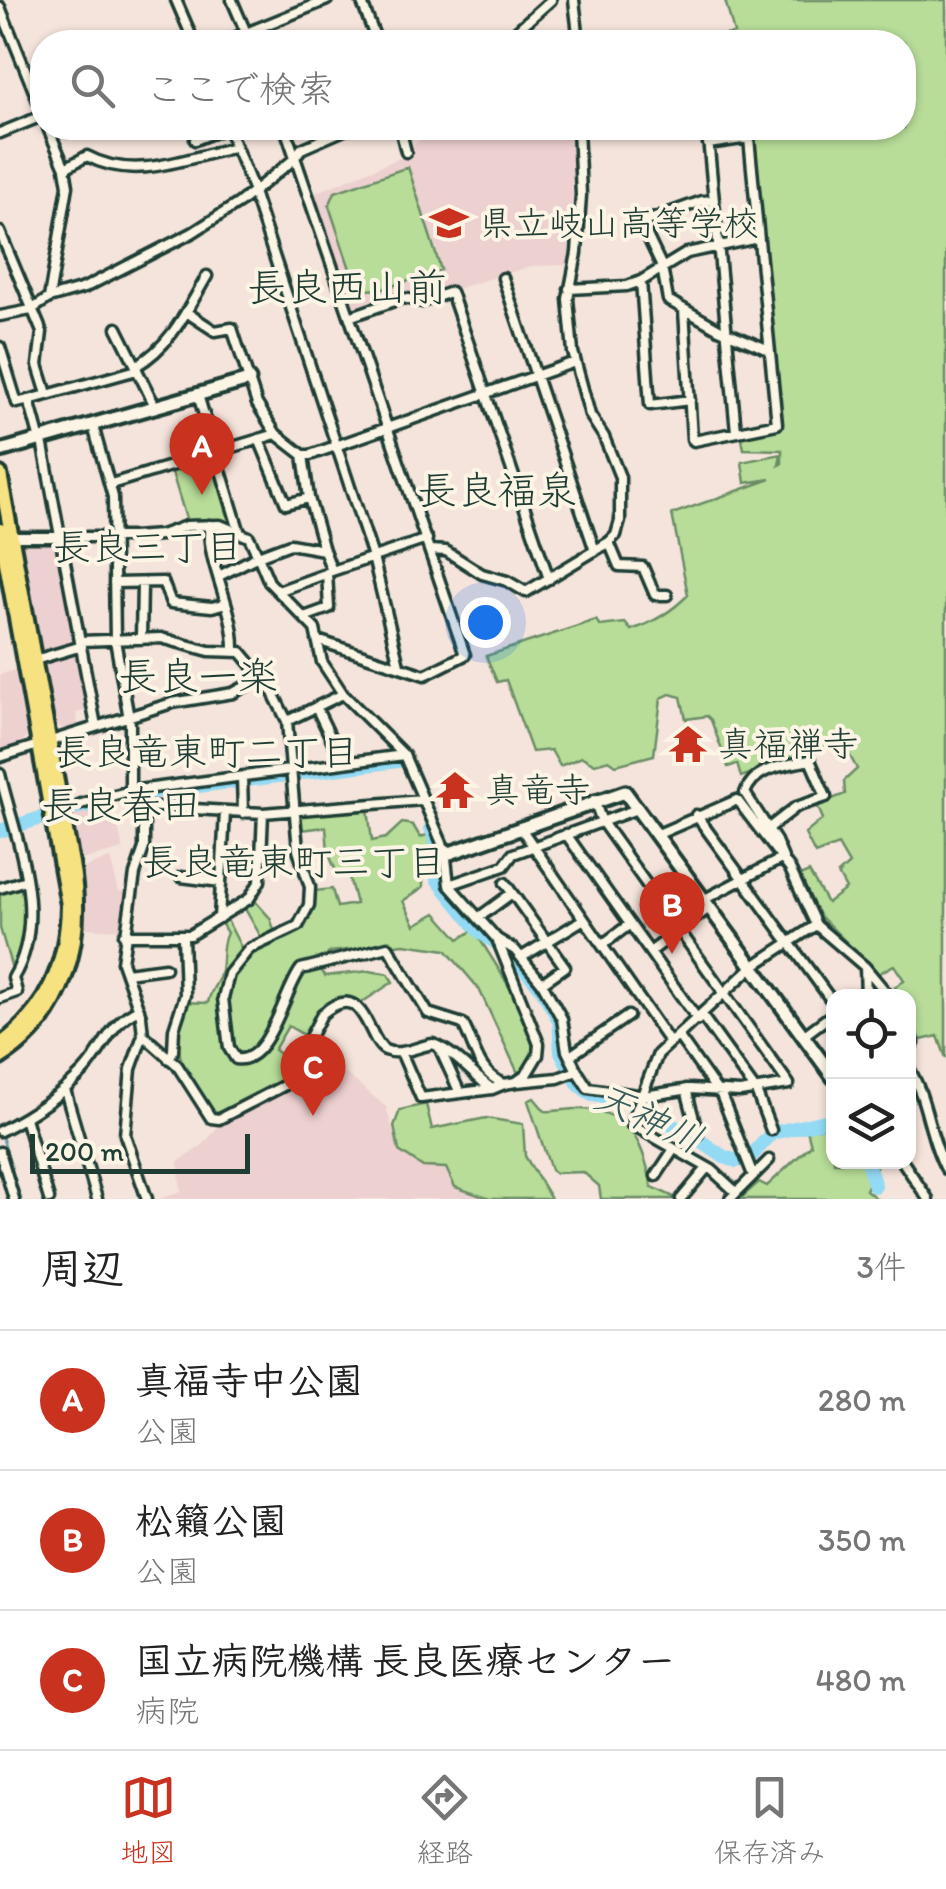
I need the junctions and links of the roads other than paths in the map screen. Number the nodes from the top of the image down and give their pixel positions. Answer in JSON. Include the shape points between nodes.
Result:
{"nodes":[{"id":1,"x":176,"y":0,"type":"edge"},
{"id":2,"x":232,"y":0,"type":"edge"},
{"id":3,"x":327,"y":0,"type":"edge"},
{"id":4,"x":361,"y":0,"type":"edge"},
{"id":5,"x":552,"y":0,"type":"edge"},
{"id":6,"x":574,"y":0,"type":"edge"},
{"id":7,"x":0,"y":6,"type":"edge"},
{"id":8,"x":189,"y":30,"type":"edge"},
{"id":9,"x":245,"y":30,"type":"edge"},
{"id":10,"x":265,"y":30,"type":"edge"},
{"id":11,"x":372,"y":30,"type":"edge"},
{"id":12,"x":518,"y":30,"type":"edge"},
{"id":13,"x":578,"y":30,"type":"edge"},
{"id":14,"x":30,"y":83,"type":"edge"},
{"id":15,"x":30,"y":119,"type":"edge"},
{"id":16,"x":0,"y":133,"type":"edge"},
{"id":17,"x":53,"y":140,"type":"edge"},
{"id":18,"x":232,"y":140,"type":"edge"},
{"id":19,"x":290,"y":140,"type":"edge"},
{"id":20,"x":325,"y":140,"type":"edge"},
{"id":21,"x":403,"y":140,"type":"edge"},
{"id":22,"x":579,"y":140,"type":"edge"},
{"id":23,"x":708,"y":140,"type":"edge"},
{"id":24,"x":723,"y":140,"type":"edge"},
{"id":25,"x":749,"y":140,"type":"edge"},
{"id":26,"x":708,"y":144,"type":"junction"},
{"id":27,"x":236,"y":147,"type":"junction"},
{"id":28,"x":406,"y":152,"type":"dead end"},
{"id":29,"x":296,"y":154,"type":"junction"},
{"id":30,"x":66,"y":168,"type":"junction"},
{"id":31,"x":253,"y":192,"type":"junction"},
{"id":32,"x":714,"y":200,"type":"junction"},
{"id":33,"x":0,"y":232,"type":"edge"},
{"id":34,"x":758,"y":238,"type":"junction"},
{"id":35,"x":718,"y":248,"type":"junction"},
{"id":36,"x":662,"y":267,"type":"junction"},
{"id":37,"x":207,"y":276,"type":"dead end"},
{"id":38,"x":503,"y":278,"type":"dead end"},
{"id":39,"x":641,"y":282,"type":"junction"},
{"id":40,"x":569,"y":290,"type":"junction"},
{"id":41,"x":49,"y":298,"type":"junction"},
{"id":42,"x":31,"y":310,"type":"junction"},
{"id":43,"x":684,"y":310,"type":"junction"},
{"id":44,"x":186,"y":312,"type":"junction"},
{"id":45,"x":0,"y":316,"type":"edge"},
{"id":46,"x":352,"y":316,"type":"junction"},
{"id":47,"x":117,"y":328,"type":"dead end"},
{"id":48,"x":726,"y":332,"type":"junction"},
{"id":49,"x":0,"y":346,"type":"edge"},
{"id":50,"x":769,"y":350,"type":"junction"},
{"id":51,"x":575,"y":362,"type":"junction"},
{"id":52,"x":136,"y":368,"type":"junction"},
{"id":53,"x":536,"y":376,"type":"junction"},
{"id":54,"x":249,"y":380,"type":"junction"},
{"id":55,"x":486,"y":393,"type":"junction"},
{"id":56,"x":47,"y":394,"type":"junction"},
{"id":57,"x":198,"y":396,"type":"junction"},
{"id":58,"x":28,"y":400,"type":"junction"},
{"id":59,"x":690,"y":400,"type":"junction"},
{"id":60,"x":156,"y":408,"type":"junction"},
{"id":61,"x":93,"y":426,"type":"junction"},
{"id":62,"x":390,"y":427,"type":"junction"},
{"id":63,"x":736,"y":431,"type":"junction"},
{"id":64,"x":38,"y":434,"type":"dead end"},
{"id":65,"x":276,"y":434,"type":"junction"},
{"id":66,"x":259,"y":439,"type":"junction"},
{"id":67,"x":43,"y":446,"type":"dead end"},
{"id":68,"x":336,"y":446,"type":"junction"},
{"id":69,"x":0,"y":451,"type":"edge"},
{"id":70,"x":216,"y":452,"type":"junction"},
{"id":71,"x":303,"y":455,"type":"junction"},
{"id":72,"x":0,"y":474,"type":"edge"},
{"id":73,"x":111,"y":484,"type":"junction"},
{"id":74,"x":310,"y":498,"type":"junction"},
{"id":75,"x":209,"y":526,"type":"junction"},
{"id":76,"x":239,"y":530,"type":"junction"},
{"id":77,"x":6,"y":534,"type":"edge"},
{"id":78,"x":60,"y":536,"type":"junction"},
{"id":79,"x":114,"y":538,"type":"junction"},
{"id":80,"x":427,"y":539,"type":"junction"},
{"id":81,"x":609,"y":542,"type":"junction"},
{"id":82,"x":324,"y":550,"type":"junction"},
{"id":83,"x":430,"y":550,"type":"junction"},
{"id":84,"x":594,"y":552,"type":"junction"},
{"id":85,"x":258,"y":556,"type":"junction"},
{"id":86,"x":373,"y":557,"type":"junction"},
{"id":87,"x":330,"y":572,"type":"junction"},
{"id":88,"x":219,"y":576,"type":"junction"},
{"id":89,"x":550,"y":579,"type":"junction"},
{"id":90,"x":142,"y":582,"type":"junction"},
{"id":91,"x":114,"y":583,"type":"junction"},
{"id":92,"x":278,"y":591,"type":"junction"},
{"id":93,"x":667,"y":595,"type":"dead end"},
{"id":94,"x":226,"y":603,"type":"junction"},
{"id":95,"x":7,"y":604,"type":"edge"},
{"id":96,"x":304,"y":617,"type":"junction"},
{"id":97,"x":141,"y":639,"type":"junction"},
{"id":98,"x":115,"y":640,"type":"junction"},
{"id":99,"x":317,"y":640,"type":"junction"},
{"id":100,"x":81,"y":643,"type":"junction"},
{"id":101,"x":234,"y":652,"type":"junction"},
{"id":102,"x":35,"y":660,"type":"junction"},
{"id":103,"x":399,"y":665,"type":"junction"},
{"id":104,"x":256,"y":670,"type":"junction"},
{"id":105,"x":343,"y":694,"type":"junction"},
{"id":106,"x":316,"y":708,"type":"junction"},
{"id":107,"x":129,"y":716,"type":"junction"},
{"id":108,"x":287,"y":722,"type":"junction"},
{"id":109,"x":96,"y":726,"type":"junction"},
{"id":110,"x":44,"y":743,"type":"junction"},
{"id":111,"x":404,"y":756,"type":"junction"},
{"id":112,"x":0,"y":757,"type":"edge"},
{"id":113,"x":343,"y":764,"type":"junction"},
{"id":114,"x":0,"y":774,"type":"edge"},
{"id":115,"x":292,"y":774,"type":"junction"},
{"id":116,"x":243,"y":780,"type":"junction"},
{"id":117,"x":130,"y":790,"type":"junction"},
{"id":118,"x":422,"y":800,"type":"junction"},
{"id":119,"x":594,"y":800,"type":"junction"},
{"id":120,"x":81,"y":804,"type":"dead end"},
{"id":121,"x":142,"y":806,"type":"junction"},
{"id":122,"x":638,"y":808,"type":"junction"},
{"id":123,"x":295,"y":811,"type":"junction"},
{"id":124,"x":225,"y":812,"type":"junction"},
{"id":125,"x":243,"y":813,"type":"junction"},
{"id":126,"x":262,"y":813,"type":"junction"},
{"id":127,"x":696,"y":815,"type":"junction"},
{"id":128,"x":0,"y":821,"type":"edge"},
{"id":129,"x":602,"y":822,"type":"junction"},
{"id":130,"x":12,"y":826,"type":"junction"},
{"id":131,"x":520,"y":827,"type":"junction"},
{"id":132,"x":769,"y":828,"type":"junction"},
{"id":133,"x":566,"y":834,"type":"junction"},
{"id":134,"x":656,"y":835,"type":"junction"},
{"id":135,"x":0,"y":838,"type":"edge"},
{"id":136,"x":534,"y":846,"type":"junction"},
{"id":137,"x":445,"y":850,"type":"junction"},
{"id":138,"x":782,"y":858,"type":"junction"},
{"id":139,"x":181,"y":877,"type":"dead end"},
{"id":140,"x":742,"y":878,"type":"junction"},
{"id":141,"x":26,"y":880,"type":"junction"},
{"id":142,"x":221,"y":882,"type":"junction"},
{"id":143,"x":505,"y":883,"type":"dead end"},
{"id":144,"x":449,"y":885,"type":"junction"},
{"id":145,"x":0,"y":888,"type":"edge"},
{"id":146,"x":512,"y":893,"type":"junction"},
{"id":147,"x":706,"y":904,"type":"junction"},
{"id":148,"x":219,"y":918,"type":"junction"},
{"id":149,"x":478,"y":918,"type":"junction"},
{"id":150,"x":584,"y":919,"type":"junction"},
{"id":151,"x":630,"y":924,"type":"junction"},
{"id":152,"x":816,"y":925,"type":"junction"},
{"id":153,"x":678,"y":931,"type":"junction"},
{"id":154,"x":124,"y":935,"type":"junction"},
{"id":155,"x":183,"y":937,"type":"junction"},
{"id":156,"x":548,"y":942,"type":"junction"},
{"id":157,"x":789,"y":942,"type":"junction"},
{"id":158,"x":498,"y":944,"type":"junction"},
{"id":159,"x":602,"y":945,"type":"junction"},
{"id":160,"x":650,"y":952,"type":"junction"},
{"id":161,"x":522,"y":957,"type":"junction"},
{"id":162,"x":752,"y":967,"type":"junction"},
{"id":163,"x":865,"y":967,"type":"junction"},
{"id":164,"x":166,"y":968,"type":"dead end"},
{"id":165,"x":126,"y":973,"type":"junction"},
{"id":166,"x":542,"y":983,"type":"junction"},
{"id":167,"x":882,"y":985,"type":"junction"},
{"id":168,"x":864,"y":989,"type":"edge"},
{"id":169,"x":875,"y":989,"type":"edge"},
{"id":170,"x":885,"y":989,"type":"edge"},
{"id":171,"x":826,"y":993,"type":"edge"},
{"id":172,"x":724,"y":994,"type":"junction"},
{"id":173,"x":0,"y":998,"type":"edge"},
{"id":174,"x":139,"y":1009,"type":"junction"},
{"id":175,"x":628,"y":1016,"type":"dead end"},
{"id":176,"x":700,"y":1018,"type":"junction"},
{"id":177,"x":826,"y":1019,"type":"edge"},
{"id":178,"x":143,"y":1036,"type":"junction"},
{"id":179,"x":803,"y":1036,"type":"junction"},
{"id":180,"x":678,"y":1037,"type":"junction"},
{"id":181,"x":670,"y":1044,"type":"junction"},
{"id":182,"x":0,"y":1045,"type":"edge"},
{"id":183,"x":440,"y":1046,"type":"junction"},
{"id":184,"x":401,"y":1052,"type":"junction"},
{"id":185,"x":570,"y":1056,"type":"junction"},
{"id":186,"x":0,"y":1058,"type":"edge"},
{"id":187,"x":170,"y":1059,"type":"junction"},
{"id":188,"x":826,"y":1067,"type":"edge"},
{"id":189,"x":574,"y":1072,"type":"junction"},
{"id":190,"x":915,"y":1079,"type":"edge"},
{"id":191,"x":516,"y":1082,"type":"junction"},
{"id":192,"x":504,"y":1084,"type":"junction"},
{"id":193,"x":492,"y":1089,"type":"junction"},
{"id":194,"x":686,"y":1089,"type":"junction"},
{"id":195,"x":920,"y":1089,"type":"junction"},
{"id":196,"x":65,"y":1090,"type":"junction"},
{"id":197,"x":756,"y":1091,"type":"junction"},
{"id":198,"x":916,"y":1091,"type":"edge"},
{"id":199,"x":719,"y":1092,"type":"junction"},
{"id":200,"x":460,"y":1094,"type":"junction"},
{"id":201,"x":644,"y":1096,"type":"junction"},
{"id":202,"x":26,"y":1118,"type":"junction"},
{"id":203,"x":770,"y":1130,"type":"dead end"},
{"id":204,"x":0,"y":1131,"type":"edge"},
{"id":205,"x":698,"y":1134,"type":"dead end"},
{"id":206,"x":674,"y":1149,"type":"junction"},
{"id":207,"x":0,"y":1152,"type":"edge"},
{"id":208,"x":769,"y":1160,"type":"dead end"},
{"id":209,"x":707,"y":1168,"type":"junction"},
{"id":210,"x":946,"y":1168,"type":"edge"},
{"id":211,"x":908,"y":1169,"type":"edge"},
{"id":212,"x":754,"y":1175,"type":"junction"},
{"id":213,"x":656,"y":1176,"type":"dead end"},
{"id":214,"x":733,"y":1196,"type":"edge"},
{"id":215,"x":14,"y":1199,"type":"edge"},
{"id":216,"x":49,"y":1199,"type":"edge"},
{"id":217,"x":98,"y":1199,"type":"edge"},
{"id":218,"x":147,"y":1199,"type":"edge"},
{"id":219,"x":681,"y":1199,"type":"edge"},
{"id":220,"x":928,"y":1199,"type":"edge"}],
"edges":[{"from":1,"to":8,"type":"street"},
{"from":2,"to":9,"type":"street"},
{"from":3,"to":10,"type":"street"},
{"from":4,"to":11,"type":"street"},
{"from":5,"to":12,"type":"street"},
{"from":6,"to":13,"type":"street"},
{"from":7,"to":14,"type":"street"},
{"from":15,"to":16,"type":"street"},
{"from":17,"to":30,"type":"street"},
{"from":18,"to":27,"type":"street"},
{"from":19,"to":29,"type":"street"},
{"from":20,"to":29,"type":"street"},
{"from":21,"to":28,"type":"street"},
{"from":22,"to":40,"type":"street","via":[[581,195]]},
{"from":23,"to":26,"type":"street"},
{"from":24,"to":26,"type":"street"},
{"from":25,"to":34,"type":"street"},
{"from":26,"to":32,"type":"street"},
{"from":27,"to":30,"type":"street","via":[[140,170],[86,156]]},
{"from":27,"to":31,"type":"street"},
{"from":29,"to":31,"type":"street"},
{"from":29,"to":46,"type":"street"},
{"from":30,"to":41,"type":"street"},
{"from":31,"to":41,"type":"street","via":[[98,282]]},
{"from":31,"to":68,"type":"street"},
{"from":32,"to":35,"type":"street"},
{"from":32,"to":36,"type":"street","via":[[641,223]]},
{"from":33,"to":42,"type":"street"},
{"from":34,"to":35,"type":"street"},
{"from":34,"to":50,"type":"street"},
{"from":35,"to":36,"type":"street","via":[[687,253]]},
{"from":35,"to":48,"type":"street"},
{"from":36,"to":39,"type":"street"},
{"from":36,"to":43,"type":"street","via":[[668,300]]},
{"from":37,"to":44,"type":"street"},
{"from":38,"to":53,"type":"street"},
{"from":39,"to":40,"type":"street"},
{"from":39,"to":59,"type":"street","via":[[650,405]]},
{"from":40,"to":51,"type":"street"},
{"from":41,"to":42,"type":"street"},
{"from":42,"to":45,"type":"street"},
{"from":42,"to":56,"type":"street","via":[[42,332],[38,365]]},
{"from":43,"to":48,"type":"street"},
{"from":43,"to":59,"type":"street"},
{"from":44,"to":52,"type":"street","via":[[172,336]]},
{"from":44,"to":54,"type":"street","via":[[215,330],[232,328]]},
{"from":46,"to":55,"type":"street","via":[[403,298],[422,302],[451,292]]},
{"from":46,"to":62,"type":"street"},
{"from":47,"to":52,"type":"street"},
{"from":48,"to":50,"type":"street"},
{"from":48,"to":63,"type":"street"},
{"from":49,"to":58,"type":"street","via":[[17,403]]},
{"from":50,"to":63,"type":"street","via":[[776,424]]},
{"from":51,"to":53,"type":"street"},
{"from":51,"to":81,"type":"street","via":[[592,422],[620,477],[620,521]]},
{"from":52,"to":56,"type":"street"},
{"from":52,"to":60,"type":"street"},
{"from":53,"to":55,"type":"street"},
{"from":53,"to":84,"type":"street"},
{"from":54,"to":57,"type":"street"},
{"from":54,"to":65,"type":"street"},
{"from":55,"to":62,"type":"street"},
{"from":55,"to":89,"type":"street"},
{"from":56,"to":58,"type":"street"},
{"from":57,"to":60,"type":"street"},
{"from":57,"to":70,"type":"street"},
{"from":58,"to":64,"type":"street"},
{"from":59,"to":63,"type":"street","via":[[694,441]]},
{"from":60,"to":61,"type":"street"},
{"from":61,"to":69,"type":"street"},
{"from":61,"to":73,"type":"street"},
{"from":62,"to":68,"type":"street"},
{"from":62,"to":80,"type":"street"},
{"from":65,"to":66,"type":"street"},
{"from":65,"to":71,"type":"street"},
{"from":66,"to":70,"type":"street"},
{"from":66,"to":74,"type":"street","via":[[286,504]]},
{"from":67,"to":78,"type":"street"},
{"from":68,"to":71,"type":"street"},
{"from":68,"to":86,"type":"street"},
{"from":70,"to":73,"type":"street"},
{"from":70,"to":76,"type":"street"},
{"from":71,"to":74,"type":"street"},
{"from":72,"to":77,"type":"main road"},
{"from":73,"to":79,"type":"street"},
{"from":74,"to":82,"type":"street"},
{"from":75,"to":76,"type":"street"},
{"from":75,"to":79,"type":"street"},
{"from":75,"to":88,"type":"street","via":[[208,548]]},
{"from":76,"to":85,"type":"street"},
{"from":77,"to":78,"type":"street"},
{"from":77,"to":95,"type":"main road"},
{"from":77,"to":102,"type":"main road"},
{"from":78,"to":79,"type":"street"},
{"from":78,"to":100,"type":"street"},
{"from":79,"to":91,"type":"street"},
{"from":80,"to":83,"type":"street"},
{"from":80,"to":86,"type":"street"},
{"from":81,"to":84,"type":"street"},
{"from":81,"to":93,"type":"street","via":[[619,566],[643,567],[655,595]]},
{"from":82,"to":85,"type":"street","via":[[290,544]]},
{"from":82,"to":87,"type":"street"},
{"from":83,"to":89,"type":"street","via":[[446,551],[526,592]]},
{"from":83,"to":103,"type":"street","via":[[465,655],[430,674]]},
{"from":84,"to":89,"type":"street"},
{"from":85,"to":88,"type":"street"},
{"from":85,"to":92,"type":"street"},
{"from":86,"to":87,"type":"street"},
{"from":86,"to":103,"type":"street"},
{"from":87,"to":92,"type":"street"},
{"from":87,"to":96,"type":"street","via":[[329,608]]},
{"from":88,"to":94,"type":"street"},
{"from":90,"to":91,"type":"street"},
{"from":90,"to":94,"type":"street","via":[[163,582],[171,603]]},
{"from":90,"to":97,"type":"street"},
{"from":91,"to":98,"type":"street"},
{"from":92,"to":96,"type":"street"},
{"from":94,"to":101,"type":"street"},
{"from":95,"to":110,"type":"main road"},
{"from":96,"to":99,"type":"street"},
{"from":97,"to":98,"type":"street"},
{"from":97,"to":101,"type":"street"},
{"from":98,"to":100,"type":"street"},
{"from":98,"to":107,"type":"street"},
{"from":99,"to":103,"type":"street"},
{"from":99,"to":105,"type":"street","via":[[322,662]]},
{"from":100,"to":102,"type":"street"},
{"from":100,"to":109,"type":"street"},
{"from":101,"to":104,"type":"street"},
{"from":102,"to":110,"type":"main road"},
{"from":104,"to":107,"type":"street","via":[[250,684],[233,693]]},
{"from":104,"to":108,"type":"street"},
{"from":105,"to":106,"type":"street"},
{"from":105,"to":111,"type":"street"},
{"from":106,"to":108,"type":"street"},
{"from":106,"to":113,"type":"street"},
{"from":107,"to":109,"type":"street"},
{"from":107,"to":117,"type":"street"},
{"from":108,"to":115,"type":"street"},
{"from":109,"to":110,"type":"street"},
{"from":110,"to":112,"type":"street"},
{"from":110,"to":182,"type":"main road","via":[[68,905],[66,943],[43,1002]]},
{"from":110,"to":186,"type":"main road","via":[[76,887],[75,945],[57,999]]},
{"from":111,"to":113,"type":"street"},
{"from":111,"to":118,"type":"street"},
{"from":113,"to":115,"type":"street"},
{"from":114,"to":130,"type":"street"},
{"from":115,"to":116,"type":"street"},
{"from":115,"to":123,"type":"street"},
{"from":116,"to":117,"type":"street"},
{"from":116,"to":125,"type":"street"},
{"from":117,"to":120,"type":"street"},
{"from":117,"to":121,"type":"street"},
{"from":118,"to":123,"type":"street"},
{"from":118,"to":137,"type":"street"},
{"from":119,"to":122,"type":"street","via":[[624,792]]},
{"from":119,"to":129,"type":"street"},
{"from":119,"to":131,"type":"street"},
{"from":121,"to":124,"type":"street"},
{"from":121,"to":154,"type":"street","via":[[144,848]]},
{"from":122,"to":129,"type":"street"},
{"from":122,"to":134,"type":"street"},
{"from":123,"to":126,"type":"street"},
{"from":123,"to":192,"type":"street","via":[[309,905],[298,926],[248,948],[229,974],[223,998],[232,1055],[241,1061],[254,1055],[301,969],[388,948],[428,1013],[463,1024],[479,1064]]},
{"from":124,"to":125,"type":"street"},
{"from":124,"to":142,"type":"street"},
{"from":125,"to":126,"type":"street"},
{"from":126,"to":148,"type":"street","via":[[260,881],[249,899]]},
{"from":127,"to":134,"type":"street"},
{"from":127,"to":138,"type":"street","via":[[735,799]]},
{"from":127,"to":140,"type":"street"},
{"from":128,"to":130,"type":"street"},
{"from":129,"to":133,"type":"street"},
{"from":129,"to":153,"type":"street"},
{"from":130,"to":135,"type":"street"},
{"from":130,"to":141,"type":"street"},
{"from":131,"to":136,"type":"street"},
{"from":131,"to":137,"type":"street"},
{"from":132,"to":132,"type":"street","via":[[746,787],[764,770],[810,760],[826,796],[796,806]]},
{"from":132,"to":138,"type":"street"},
{"from":133,"to":136,"type":"street"},
{"from":133,"to":151,"type":"street"},
{"from":134,"to":147,"type":"street"},
{"from":136,"to":144,"type":"street","via":[[504,866]]},
{"from":136,"to":150,"type":"street"},
{"from":137,"to":144,"type":"street"},
{"from":138,"to":140,"type":"street"},
{"from":138,"to":152,"type":"street"},
{"from":139,"to":142,"type":"street"},
{"from":140,"to":147,"type":"street"},
{"from":140,"to":157,"type":"street"},
{"from":141,"to":145,"type":"street"},
{"from":141,"to":173,"type":"street","via":[[30,928],[13,978],[18,992]]},
{"from":142,"to":148,"type":"street"},
{"from":143,"to":146,"type":"street"},
{"from":144,"to":149,"type":"street"},
{"from":146,"to":149,"type":"street"},
{"from":146,"to":156,"type":"street"},
{"from":147,"to":153,"type":"street"},
{"from":147,"to":162,"type":"street"},
{"from":148,"to":155,"type":"street"},
{"from":149,"to":158,"type":"street"},
{"from":150,"to":156,"type":"street"},
{"from":150,"to":159,"type":"street"},
{"from":151,"to":159,"type":"street"},
{"from":151,"to":160,"type":"street"},
{"from":152,"to":157,"type":"street"},
{"from":152,"to":163,"type":"street"},
{"from":153,"to":160,"type":"street"},
{"from":153,"to":172,"type":"street"},
{"from":154,"to":155,"type":"street"},
{"from":154,"to":165,"type":"street"},
{"from":155,"to":187,"type":"street","via":[[185,995]]},
{"from":156,"to":161,"type":"street"},
{"from":156,"to":166,"type":"street","via":[[565,967]]},
{"from":157,"to":162,"type":"street"},
{"from":157,"to":171,"type":"street"},
{"from":158,"to":161,"type":"street"},
{"from":158,"to":191,"type":"street","via":[[539,1044],[534,1066]]},
{"from":159,"to":181,"type":"street"},
{"from":160,"to":176,"type":"street"},
{"from":161,"to":166,"type":"street"},
{"from":162,"to":172,"type":"street"},
{"from":162,"to":179,"type":"street"},
{"from":163,"to":167,"type":"street"},
{"from":163,"to":168,"type":"street"},
{"from":164,"to":165,"type":"street"},
{"from":165,"to":174,"type":"street"},
{"from":166,"to":185,"type":"street","via":[[562,1019]]},
{"from":167,"to":169,"type":"street"},
{"from":167,"to":170,"type":"street"},
{"from":172,"to":176,"type":"street"},
{"from":172,"to":197,"type":"street","via":[[789,1084]]},
{"from":174,"to":178,"type":"street"},
{"from":174,"to":196,"type":"street","via":[[120,1017]]},
{"from":175,"to":185,"type":"street"},
{"from":176,"to":180,"type":"street"},
{"from":176,"to":197,"type":"street"},
{"from":177,"to":179,"type":"street"},
{"from":178,"to":187,"type":"street"},
{"from":178,"to":218,"type":"street","via":[[124,1123]]},
{"from":179,"to":188,"type":"street"},
{"from":180,"to":181,"type":"street"},
{"from":180,"to":199,"type":"street"},
{"from":181,"to":201,"type":"street","via":[[658,1054]]},
{"from":183,"to":184,"type":"street"},
{"from":183,"to":193,"type":"street"},
{"from":183,"to":200,"type":"street"},
{"from":184,"to":187,"type":"street","via":[[381,1048],[370,1024],[349,1004],[332,1006],[285,1085],[219,1119],[206,1115]]},
{"from":184,"to":200,"type":"street","via":[[421,1098]]},
{"from":185,"to":189,"type":"street"},
{"from":189,"to":191,"type":"street"},
{"from":189,"to":201,"type":"street","via":[[588,1088]]},
{"from":190,"to":195,"type":"street"},
{"from":191,"to":192,"type":"street"},
{"from":192,"to":193,"type":"street"},
{"from":193,"to":200,"type":"street"},
{"from":194,"to":199,"type":"street"},
{"from":194,"to":201,"type":"street"},
{"from":194,"to":205,"type":"street"},
{"from":195,"to":198,"type":"street"},
{"from":195,"to":210,"type":"street"},
{"from":196,"to":202,"type":"street"},
{"from":196,"to":217,"type":"street"},
{"from":197,"to":199,"type":"street"},
{"from":197,"to":203,"type":"street"},
{"from":199,"to":212,"type":"street"},
{"from":201,"to":206,"type":"street","via":[[631,1124]]},
{"from":202,"to":204,"type":"street"},
{"from":202,"to":216,"type":"street"},
{"from":206,"to":209,"type":"street"},
{"from":206,"to":213,"type":"street"},
{"from":207,"to":215,"type":"street"},
{"from":208,"to":212,"type":"street"},
{"from":209,"to":214,"type":"street"},
{"from":209,"to":219,"type":"street"},
{"from":211,"to":220,"type":"street"},
{"from":212,"to":214,"type":"street"}]}
